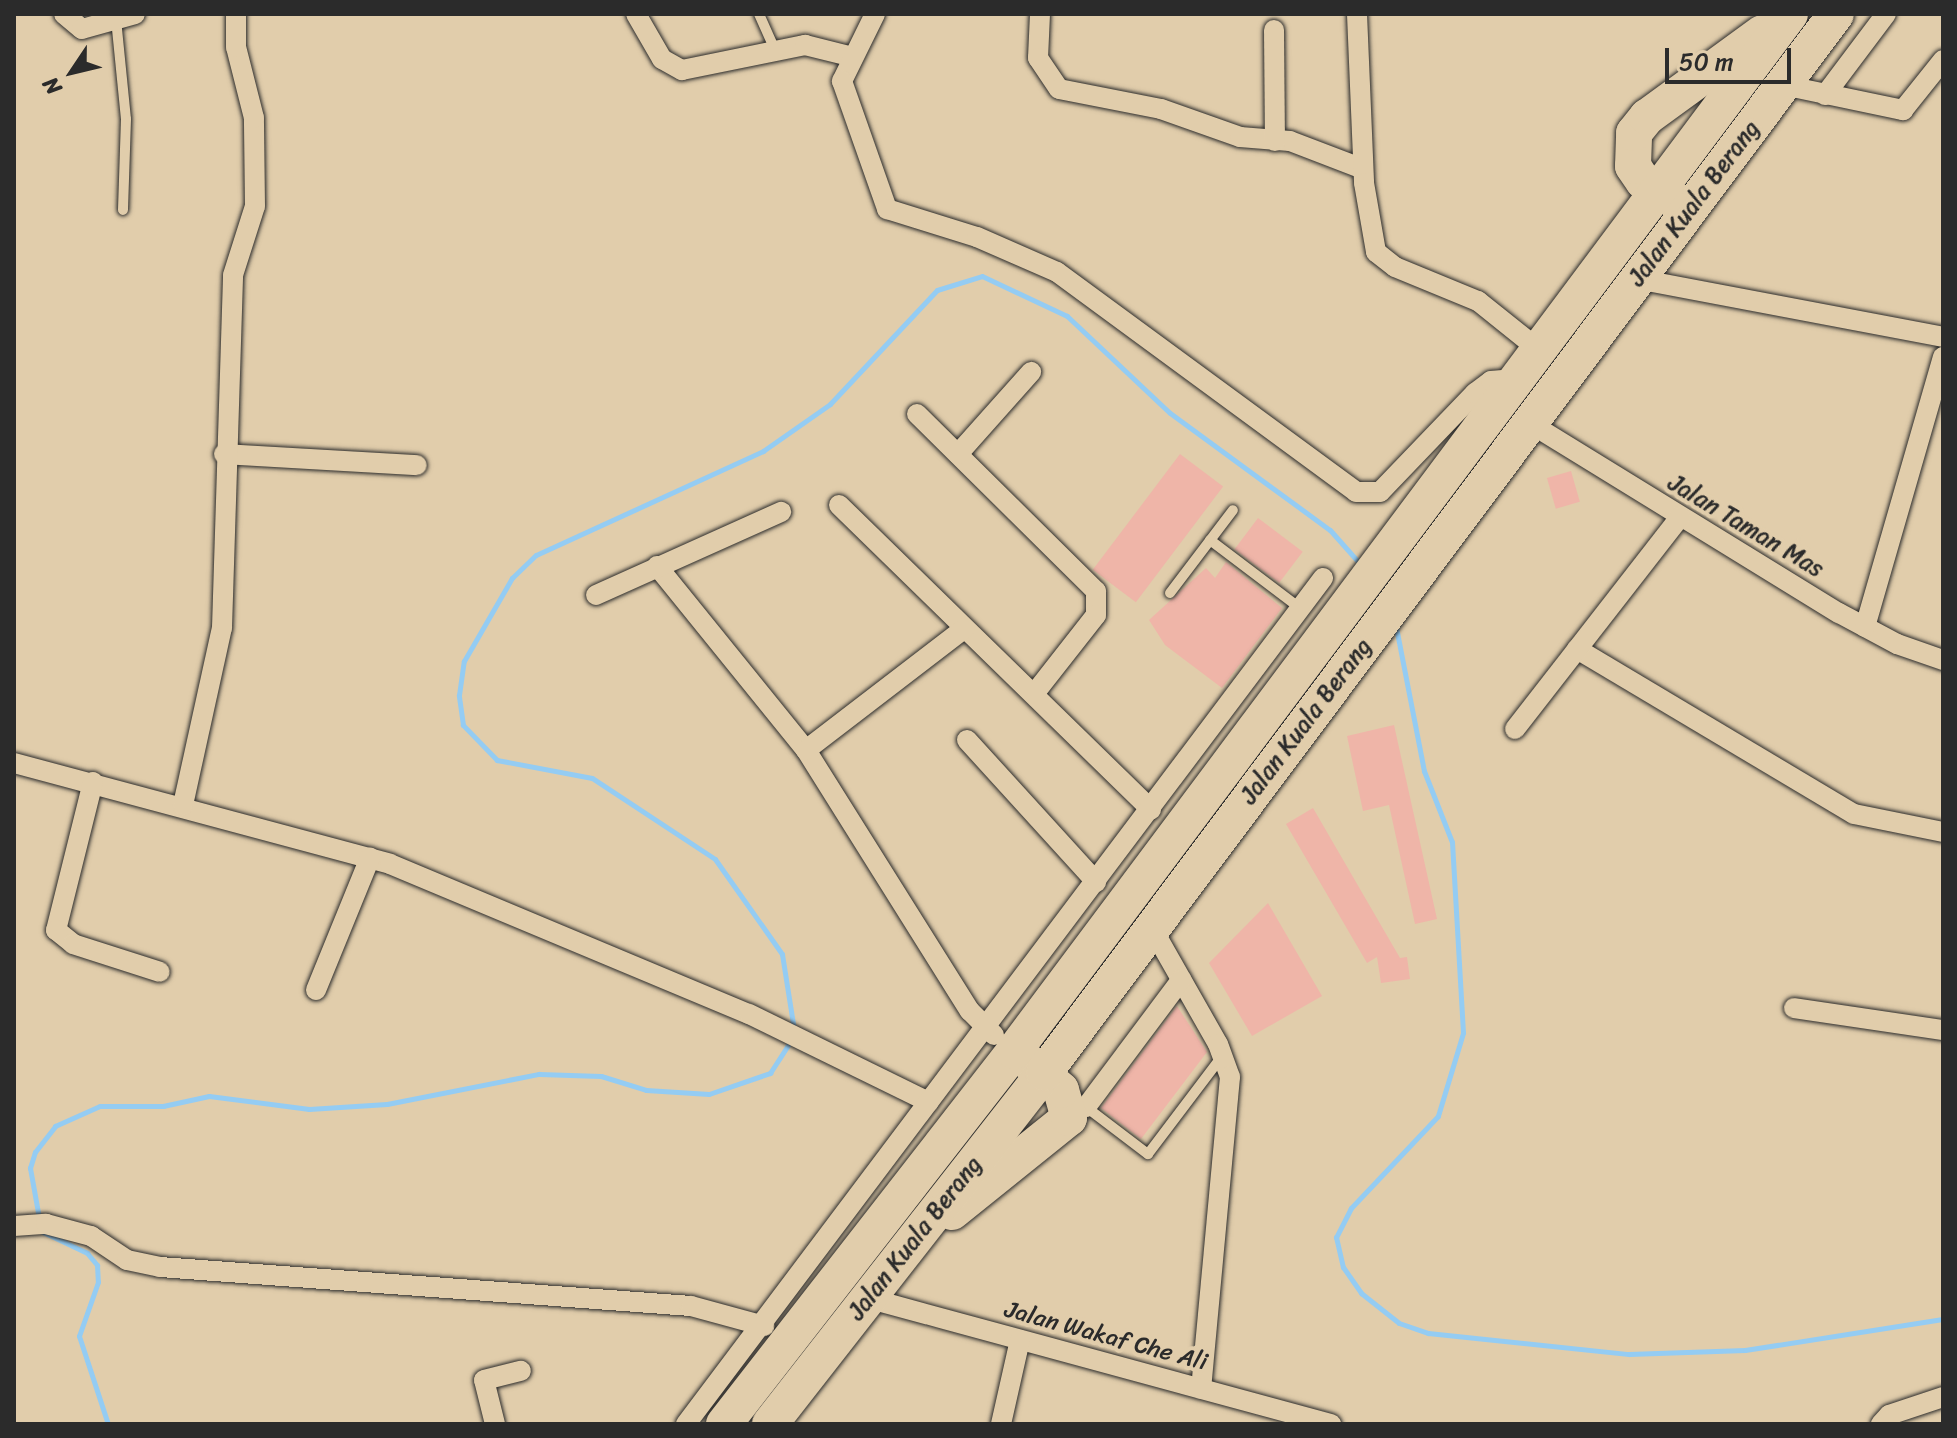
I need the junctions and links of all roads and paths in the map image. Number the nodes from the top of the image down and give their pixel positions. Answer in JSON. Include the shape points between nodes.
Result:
{"nodes":[{"id":1,"x":64,"y":14,"type":"edge"},
{"id":2,"x":236,"y":14,"type":"edge"},
{"id":3,"x":636,"y":14,"type":"edge"},
{"id":4,"x":759,"y":14,"type":"edge"},
{"id":5,"x":875,"y":14,"type":"edge"},
{"id":6,"x":1040,"y":14,"type":"edge"},
{"id":7,"x":1357,"y":14,"type":"edge"},
{"id":8,"x":1788,"y":14,"type":"edge"},
{"id":9,"x":1836,"y":14,"type":"edge"},
{"id":10,"x":1886,"y":14,"type":"edge"},
{"id":11,"x":126,"y":17,"type":"edge"},
{"id":12,"x":1274,"y":30,"type":"dead end"},
{"id":13,"x":774,"y":48,"type":"junction"},
{"id":14,"x":849,"y":56,"type":"junction"},
{"id":15,"x":1943,"y":60,"type":"edge"},
{"id":16,"x":1783,"y":85,"type":"junction"},
{"id":17,"x":1825,"y":95,"type":"junction"},
{"id":18,"x":1275,"y":141,"type":"junction"},
{"id":19,"x":1363,"y":169,"type":"junction"},
{"id":20,"x":1718,"y":171,"type":"junction"},
{"id":21,"x":1656,"y":193,"type":"junction"},
{"id":22,"x":123,"y":210,"type":"dead end"},
{"id":23,"x":1637,"y":279,"type":"junction"},
{"id":24,"x":1943,"y":337,"type":"edge"},
{"id":25,"x":1538,"y":349,"type":"junction"},
{"id":26,"x":1943,"y":357,"type":"edge"},
{"id":27,"x":1031,"y":372,"type":"dead end"},
{"id":28,"x":1515,"y":379,"type":"junction"},
{"id":29,"x":917,"y":414,"type":"dead end"},
{"id":30,"x":1528,"y":422,"type":"junction"},
{"id":31,"x":224,"y":454,"type":"junction"},
{"id":32,"x":958,"y":454,"type":"junction"},
{"id":33,"x":417,"y":465,"type":"dead end"},
{"id":34,"x":839,"y":505,"type":"dead end"},
{"id":35,"x":1233,"y":510,"type":"dead end"},
{"id":36,"x":781,"y":512,"type":"dead end"},
{"id":37,"x":1680,"y":517,"type":"junction"},
{"id":38,"x":1210,"y":540,"type":"junction"},
{"id":39,"x":657,"y":566,"type":"junction"},
{"id":40,"x":1323,"y":578,"type":"dead end"},
{"id":41,"x":1170,"y":593,"type":"dead end"},
{"id":42,"x":596,"y":595,"type":"dead end"},
{"id":43,"x":1300,"y":608,"type":"junction"},
{"id":44,"x":1865,"y":627,"type":"junction"},
{"id":45,"x":965,"y":628,"type":"junction"},
{"id":46,"x":1577,"y":649,"type":"junction"},
{"id":47,"x":1263,"y":657,"type":"junction"},
{"id":48,"x":1943,"y":660,"type":"edge"},
{"id":49,"x":1292,"y":679,"type":"junction"},
{"id":50,"x":1034,"y":694,"type":"junction"},
{"id":51,"x":1515,"y":729,"type":"dead end"},
{"id":52,"x":967,"y":740,"type":"dead end"},
{"id":53,"x":806,"y":750,"type":"junction"},
{"id":54,"x":14,"y":763,"type":"edge"},
{"id":55,"x":93,"y":782,"type":"junction"},
{"id":56,"x":183,"y":805,"type":"junction"},
{"id":57,"x":1151,"y":809,"type":"junction"},
{"id":58,"x":1943,"y":832,"type":"edge"},
{"id":59,"x":370,"y":858,"type":"junction"},
{"id":60,"x":1096,"y":882,"type":"junction"},
{"id":61,"x":1152,"y":928,"type":"junction"},
{"id":62,"x":160,"y":972,"type":"dead end"},
{"id":63,"x":1181,"y":980,"type":"junction"},
{"id":64,"x":316,"y":990,"type":"dead end"},
{"id":65,"x":1794,"y":1008,"type":"dead end"},
{"id":66,"x":986,"y":1030,"type":"junction"},
{"id":67,"x":1943,"y":1030,"type":"edge"},
{"id":68,"x":1014,"y":1051,"type":"junction"},
{"id":69,"x":1223,"y":1055,"type":"junction"},
{"id":70,"x":1044,"y":1073,"type":"junction"},
{"id":71,"x":929,"y":1102,"type":"junction"},
{"id":72,"x":1078,"y":1108,"type":"junction"},
{"id":73,"x":31,"y":1224,"type":"edge"},
{"id":74,"x":910,"y":1244,"type":"junction"},
{"id":75,"x":867,"y":1298,"type":"junction"},
{"id":76,"x":764,"y":1326,"type":"junction"},
{"id":77,"x":1020,"y":1340,"type":"junction"},
{"id":78,"x":521,"y":1371,"type":"dead end"},
{"id":79,"x":1201,"y":1389,"type":"junction"},
{"id":80,"x":1943,"y":1397,"type":"edge"},
{"id":81,"x":1292,"y":1419,"type":"edge"},
{"id":82,"x":495,"y":1424,"type":"edge"},
{"id":83,"x":686,"y":1424,"type":"edge"},
{"id":84,"x":724,"y":1424,"type":"edge"},
{"id":85,"x":770,"y":1424,"type":"edge"},
{"id":86,"x":1001,"y":1424,"type":"edge"},
{"id":87,"x":1331,"y":1424,"type":"edge"},
{"id":88,"x":1881,"y":1424,"type":"edge"}],
"edges":[{"from":1,"to":11,"type":"street","via":[[82,29]]},
{"from":2,"to":31,"type":"street","via":[[236,47],[254,118],[256,193],[233,275]]},
{"from":3,"to":13,"type":"street","via":[[662,59],[682,70]]},
{"from":4,"to":13,"type":"lane"},
{"from":5,"to":14,"type":"street"},
{"from":6,"to":18,"type":"street","via":[[1038,58],[1059,89]]},
{"from":7,"to":19,"type":"street"},
{"from":8,"to":21,"type":"highway","name":"Jalan Kuala Berang"},
{"from":8,"to":21,"type":"highway","via":[[1667,101],[1634,133],[1633,166]]},
{"from":9,"to":16,"type":"highway","name":"Jalan Kuala Berang"},
{"from":10,"to":17,"type":"street"},
{"from":11,"to":22,"type":"lane"},
{"from":12,"to":18,"type":"street"},
{"from":13,"to":14,"type":"street","via":[[822,45]]},
{"from":14,"to":28,"type":"street","via":[[842,81],[848,112],[887,209],[1057,272],[1356,492],[1380,492],[1475,393],[1491,381]]},
{"from":15,"to":17,"type":"street","via":[[1903,110]]},
{"from":16,"to":17,"type":"street"},
{"from":16,"to":20,"type":"highway","name":"Jalan Kuala Berang"},
{"from":18,"to":19,"type":"street","via":[[1324,150]]},
{"from":19,"to":25,"type":"street","via":[[1373,239],[1383,260],[1478,301]]},
{"from":20,"to":21,"type":"highway","via":[[1682,200]]},
{"from":20,"to":23,"type":"highway","name":"Jalan Kuala Berang"},
{"from":21,"to":25,"type":"highway","name":"Jalan Kuala Berang"},
{"from":23,"to":24,"type":"street"},
{"from":23,"to":30,"type":"highway","name":"Jalan Kuala Berang"},
{"from":25,"to":28,"type":"highway","name":"Jalan Kuala Berang"},
{"from":26,"to":44,"type":"street"},
{"from":27,"to":32,"type":"street"},
{"from":28,"to":49,"type":"highway","name":"Jalan Kuala Berang"},
{"from":29,"to":32,"type":"street"},
{"from":30,"to":37,"type":"street","name":"Jalan Taman Mas"},
{"from":30,"to":61,"type":"highway","name":"Jalan Kuala Berang"},
{"from":31,"to":33,"type":"street"},
{"from":31,"to":56,"type":"street","via":[[222,628]]},
{"from":32,"to":50,"type":"street","via":[[1087,577],[1100,602]]},
{"from":34,"to":45,"type":"street"},
{"from":35,"to":38,"type":"lane"},
{"from":36,"to":39,"type":"street"},
{"from":37,"to":44,"type":"street","name":"Jalan Taman Mas"},
{"from":37,"to":46,"type":"street"},
{"from":38,"to":41,"type":"lane"},
{"from":38,"to":43,"type":"lane"},
{"from":39,"to":42,"type":"street"},
{"from":39,"to":53,"type":"street"},
{"from":40,"to":43,"type":"street"},
{"from":43,"to":47,"type":"street"},
{"from":44,"to":48,"type":"street","name":"Jalan Taman Mas"},
{"from":45,"to":50,"type":"street"},
{"from":45,"to":53,"type":"street"},
{"from":46,"to":51,"type":"street"},
{"from":46,"to":58,"type":"street","via":[[1854,814]]},
{"from":47,"to":49,"type":"street"},
{"from":47,"to":57,"type":"street"},
{"from":49,"to":68,"type":"highway","name":"Jalan Kuala Berang"},
{"from":50,"to":57,"type":"street"},
{"from":52,"to":60,"type":"street"},
{"from":53,"to":66,"type":"street"},
{"from":54,"to":55,"type":"street"},
{"from":55,"to":56,"type":"street"},
{"from":55,"to":62,"type":"street","via":[[56,930],[64,941]]},
{"from":56,"to":59,"type":"street"},
{"from":57,"to":60,"type":"street"},
{"from":59,"to":64,"type":"street"},
{"from":59,"to":71,"type":"street","via":[[749,1014]]},
{"from":60,"to":66,"type":"street"},
{"from":61,"to":63,"type":"street"},
{"from":61,"to":70,"type":"highway","name":"Jalan Kuala Berang"},
{"from":63,"to":69,"type":"street"},
{"from":63,"to":72,"type":"street"},
{"from":65,"to":67,"type":"street"},
{"from":66,"to":68,"type":"street"},
{"from":66,"to":71,"type":"street"},
{"from":68,"to":70,"type":"highway"},
{"from":68,"to":84,"type":"highway","name":"Jalan Kuala Berang"},
{"from":69,"to":72,"type":"lane","via":[[1148,1154]]},
{"from":69,"to":79,"type":"street","via":[[1229,1092]]},
{"from":70,"to":72,"type":"highway"},
{"from":70,"to":74,"type":"highway","name":"Jalan Kuala Berang"},
{"from":71,"to":76,"type":"street"},
{"from":72,"to":74,"type":"highway","via":[[1060,1129]]},
{"from":73,"to":76,"type":"street","via":[[91,1236],[127,1260],[160,1267],[691,1306]]},
{"from":74,"to":75,"type":"highway","name":"Jalan Kuala Berang"},
{"from":75,"to":77,"type":"street","name":"Jalan Wakaf Che Ali"},
{"from":75,"to":85,"type":"highway","name":"Jalan Kuala Berang"},
{"from":76,"to":83,"type":"street"},
{"from":77,"to":79,"type":"street","name":"Jalan Wakaf Che Ali"},
{"from":77,"to":86,"type":"street"},
{"from":78,"to":82,"type":"street","via":[[484,1380]]},
{"from":79,"to":81,"type":"street","name":"Jalan Wakaf Che Ali"},
{"from":80,"to":88,"type":"street","via":[[1889,1415]]},
{"from":81,"to":87,"type":"street","name":"Jalan Wakaf Che Ali"}]}
